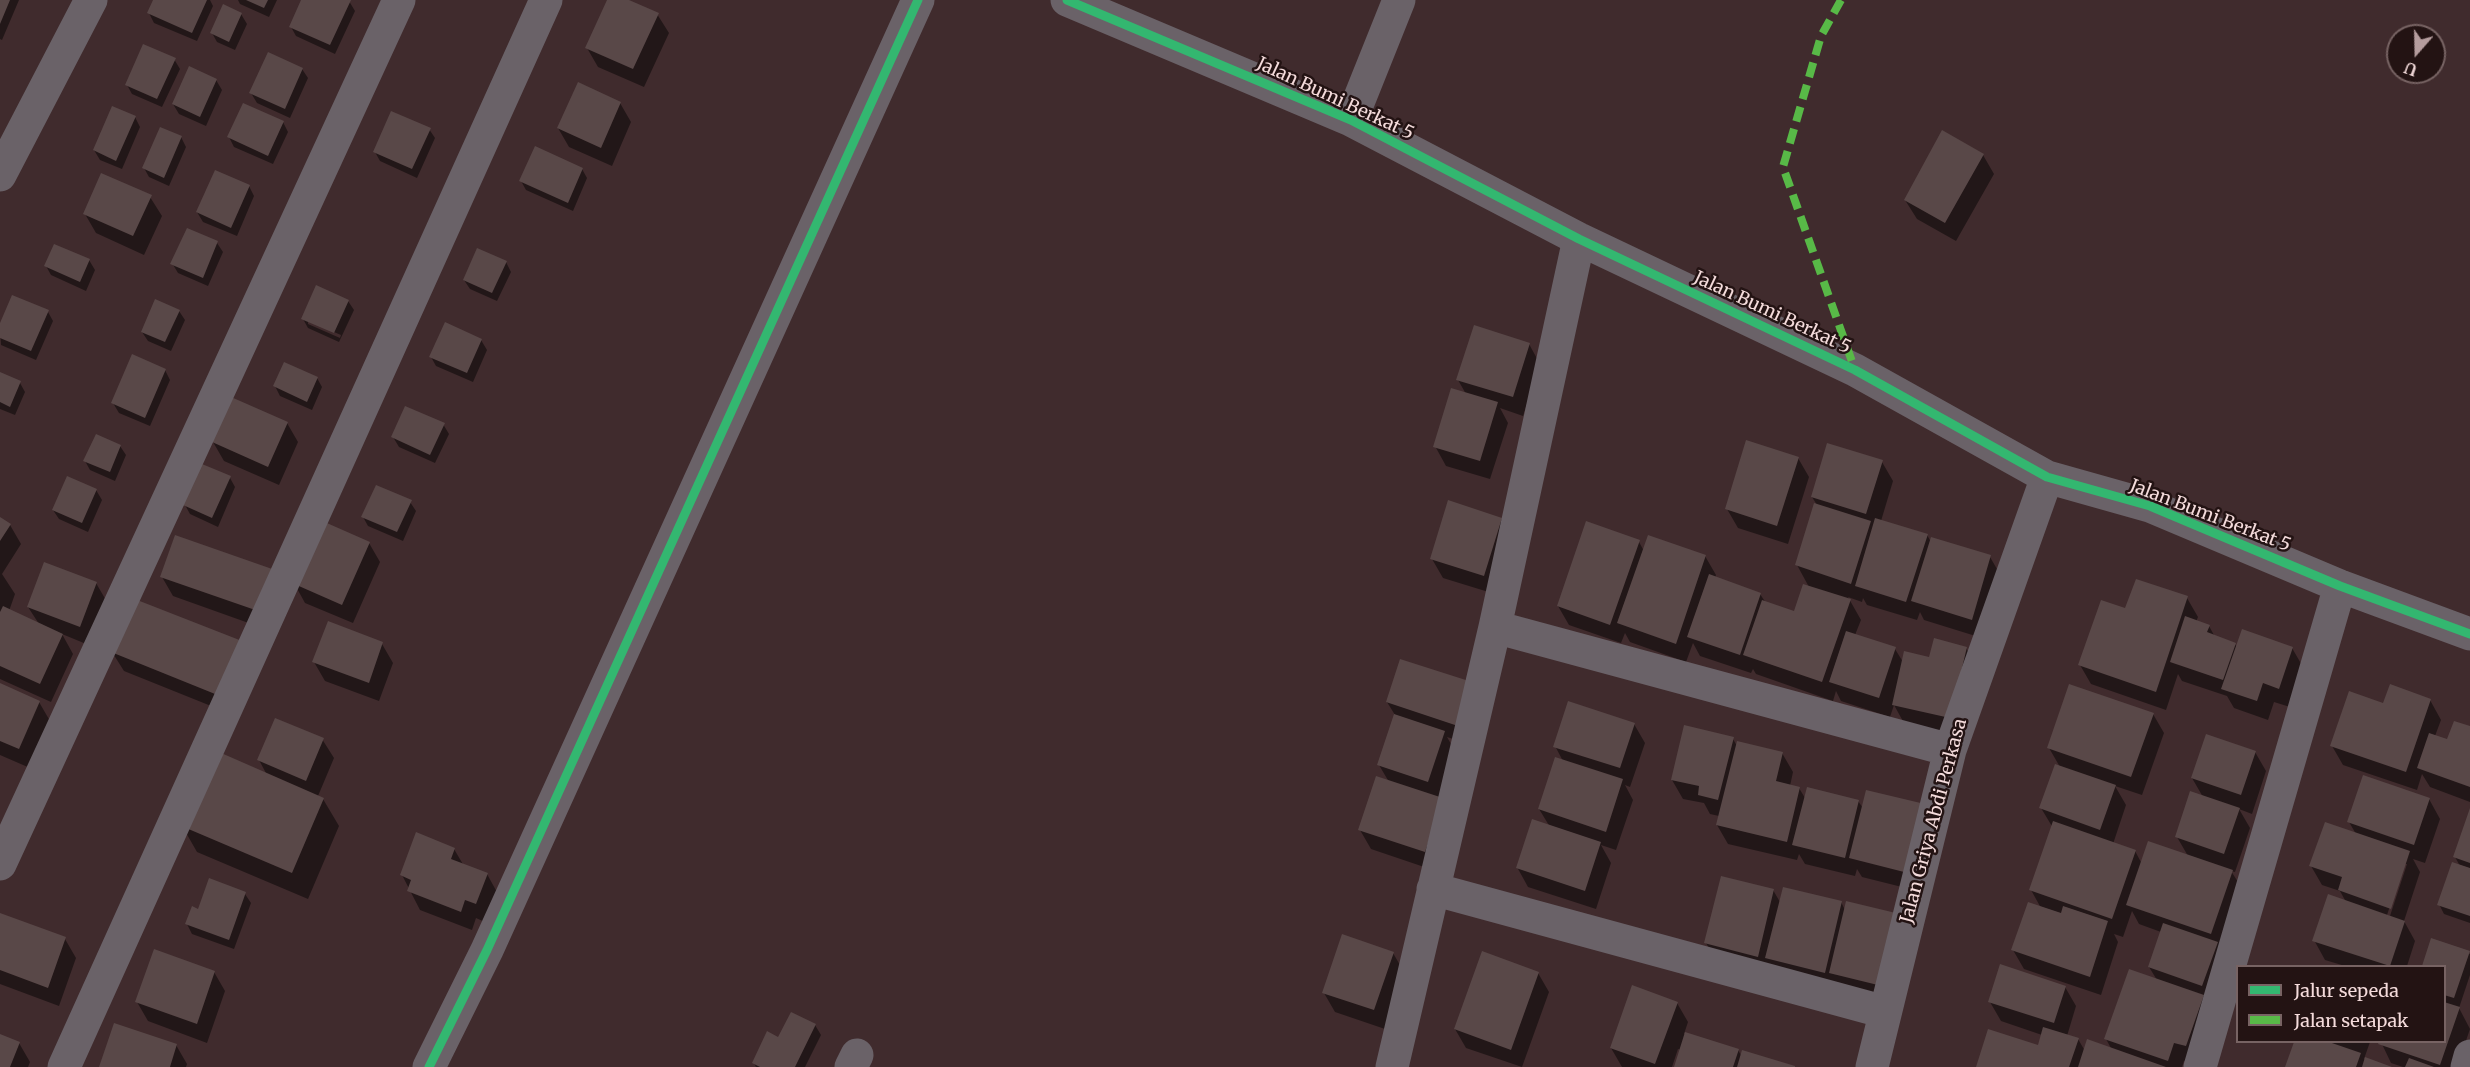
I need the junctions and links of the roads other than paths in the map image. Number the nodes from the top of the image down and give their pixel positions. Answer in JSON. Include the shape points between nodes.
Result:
{"nodes":[{"id":1,"x":91,"y":0,"type":"edge"},
{"id":2,"x":399,"y":0,"type":"edge"},
{"id":3,"x":546,"y":0,"type":"edge"},
{"id":4,"x":918,"y":0,"type":"edge"},
{"id":5,"x":1067,"y":0,"type":"edge"},
{"id":6,"x":1399,"y":0,"type":"edge"},
{"id":7,"x":1351,"y":120,"type":"junction"},
{"id":8,"x":0,"y":175,"type":"edge"},
{"id":9,"x":1579,"y":239,"type":"junction"},
{"id":10,"x":2047,"y":477,"type":"junction"},
{"id":11,"x":2340,"y":586,"type":"junction"},
{"id":12,"x":1495,"y":627,"type":"junction"},
{"id":13,"x":2470,"y":634,"type":"edge"},
{"id":14,"x":1950,"y":750,"type":"junction"},
{"id":15,"x":0,"y":864,"type":"edge"},
{"id":16,"x":1433,"y":889,"type":"junction"},
{"id":17,"x":1885,"y":1012,"type":"junction"},
{"id":18,"x":2470,"y":1056,"type":"edge"},
{"id":19,"x":64,"y":1067,"type":"edge"},
{"id":20,"x":429,"y":1067,"type":"edge"},
{"id":21,"x":1392,"y":1067,"type":"edge"},
{"id":22,"x":1872,"y":1067,"type":"edge"},
{"id":23,"x":2200,"y":1067,"type":"edge"},
{"id":24,"x":2467,"y":1067,"type":"edge"}],
"edges":[{"from":1,"to":8,"type":"street"},
{"from":2,"to":15,"type":"street"},
{"from":3,"to":19,"type":"street"},
{"from":4,"to":20,"type":"street","via":[[488,950]]},
{"from":5,"to":7,"type":"street","name":"Jalan Bumi Berkat 5"},
{"from":6,"to":7,"type":"street"},
{"from":7,"to":9,"type":"street","name":"Jalan Bumi Berkat 5"},
{"from":9,"to":10,"type":"street","name":"Jalan Bumi Berkat 5","via":[[1855,370]]},
{"from":9,"to":12,"type":"street"},
{"from":10,"to":11,"type":"street","name":"Jalan Bumi Berkat 5","via":[[2150,506]]},
{"from":10,"to":14,"type":"street","name":"Jalan Griya Abdi Perkasa"},
{"from":11,"to":13,"type":"street","name":"Jalan Bumi Berkat 5"},
{"from":11,"to":23,"type":"street"},
{"from":12,"to":14,"type":"street"},
{"from":12,"to":16,"type":"street"},
{"from":14,"to":17,"type":"street","name":"Jalan Griya Abdi Perkasa"},
{"from":16,"to":17,"type":"street"},
{"from":16,"to":21,"type":"street"},
{"from":17,"to":22,"type":"street","name":"Jalan Griya Abdi Perkasa"},
{"from":18,"to":24,"type":"street"}]}
